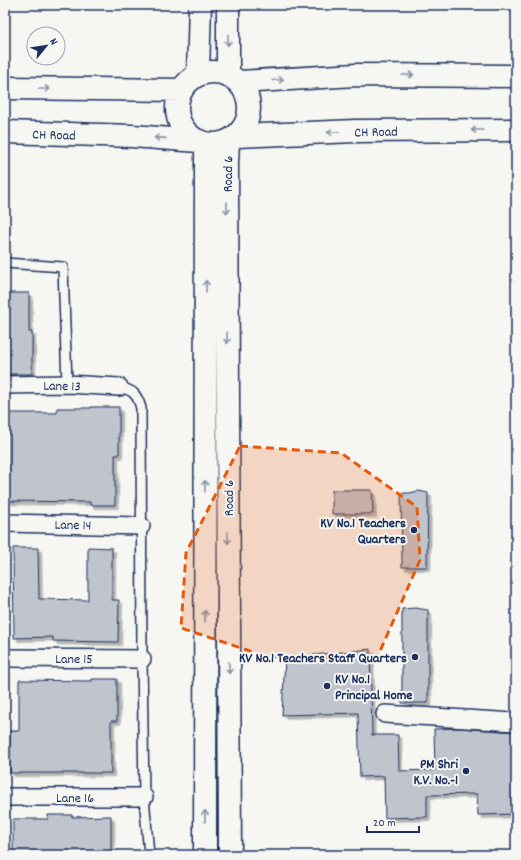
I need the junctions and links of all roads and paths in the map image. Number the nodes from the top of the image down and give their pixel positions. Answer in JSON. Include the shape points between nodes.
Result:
{"nodes":[{"id":1,"x":200,"y":5,"type":"edge"},
{"id":2,"x":228,"y":5,"type":"edge"},
{"id":3,"x":198,"y":74,"type":"junction"},
{"id":4,"x":516,"y":76,"type":"edge"},
{"id":5,"x":234,"y":79,"type":"junction"},
{"id":6,"x":5,"y":88,"type":"edge"},
{"id":7,"x":182,"y":90,"type":"junction"},
{"id":8,"x":516,"y":130,"type":"edge"},
{"id":9,"x":5,"y":132,"type":"edge"},
{"id":10,"x":232,"y":138,"type":"junction"},
{"id":11,"x":202,"y":142,"type":"junction"},
{"id":12,"x":5,"y":264,"type":"edge"},
{"id":13,"x":67,"y":384,"type":"junction"},
{"id":14,"x":5,"y":385,"type":"edge"},
{"id":15,"x":119,"y":387,"type":"joint"},
{"id":16,"x":5,"y":522,"type":"edge"},
{"id":17,"x":141,"y":526,"type":"junction"},
{"id":18,"x":5,"y":658,"type":"edge"},
{"id":19,"x":142,"y":658,"type":"junction"},
{"id":20,"x":385,"y":714,"type":"dead end"},
{"id":21,"x":516,"y":722,"type":"edge"},
{"id":22,"x":5,"y":797,"type":"edge"},
{"id":23,"x":144,"y":797,"type":"junction"},
{"id":24,"x":149,"y":855,"type":"edge"},
{"id":25,"x":205,"y":855,"type":"edge"},
{"id":26,"x":230,"y":855,"type":"edge"}],
"edges":[{"from":1,"to":3,"type":"street"},
{"from":2,"to":5,"type":"street","one_way":true},
{"from":3,"to":5,"type":"street","via":[[219,72]]},
{"from":3,"to":7,"type":"street"},
{"from":5,"to":4,"type":"street","one_way":true,"via":[[355,75]]},
{"from":5,"to":10,"type":"street","via":[[246,92],[249,116],[244,127]]},
{"from":6,"to":7,"type":"street","one_way":true},
{"from":7,"to":11,"type":"street","via":[[178,101],[178,113],[182,125],[189,134]]},
{"from":8,"to":10,"type":"street","name":"CH Road","one_way":true,"via":[[355,131]]},
{"from":11,"to":9,"type":"street","name":"CH Road","one_way":true,"via":[[132,136]]},
{"from":10,"to":11,"type":"street","name":"CH Road","via":[[217,144]]},
{"from":10,"to":26,"type":"street","name":"Road 6","one_way":true,"via":[[227,180]]},
{"from":25,"to":11,"type":"street","name":"Road 6","one_way":true},
{"from":12,"to":13,"type":"lane","via":[[64,267]]},
{"from":13,"to":14,"type":"street","name":"Lane 13"},
{"from":13,"to":15,"type":"street","name":"Lane 13"},
{"from":15,"to":17,"type":"lane","via":[[130,389],[138,397],[141,408]]},
{"from":16,"to":17,"type":"street","name":"Lane 14"},
{"from":17,"to":19,"type":"lane"},
{"from":18,"to":19,"type":"street","name":"Lane 15"},
{"from":19,"to":23,"type":"lane"},
{"from":20,"to":21,"type":"street"},
{"from":22,"to":23,"type":"street","name":"Lane 16"},
{"from":23,"to":24,"type":"lane"}]}
